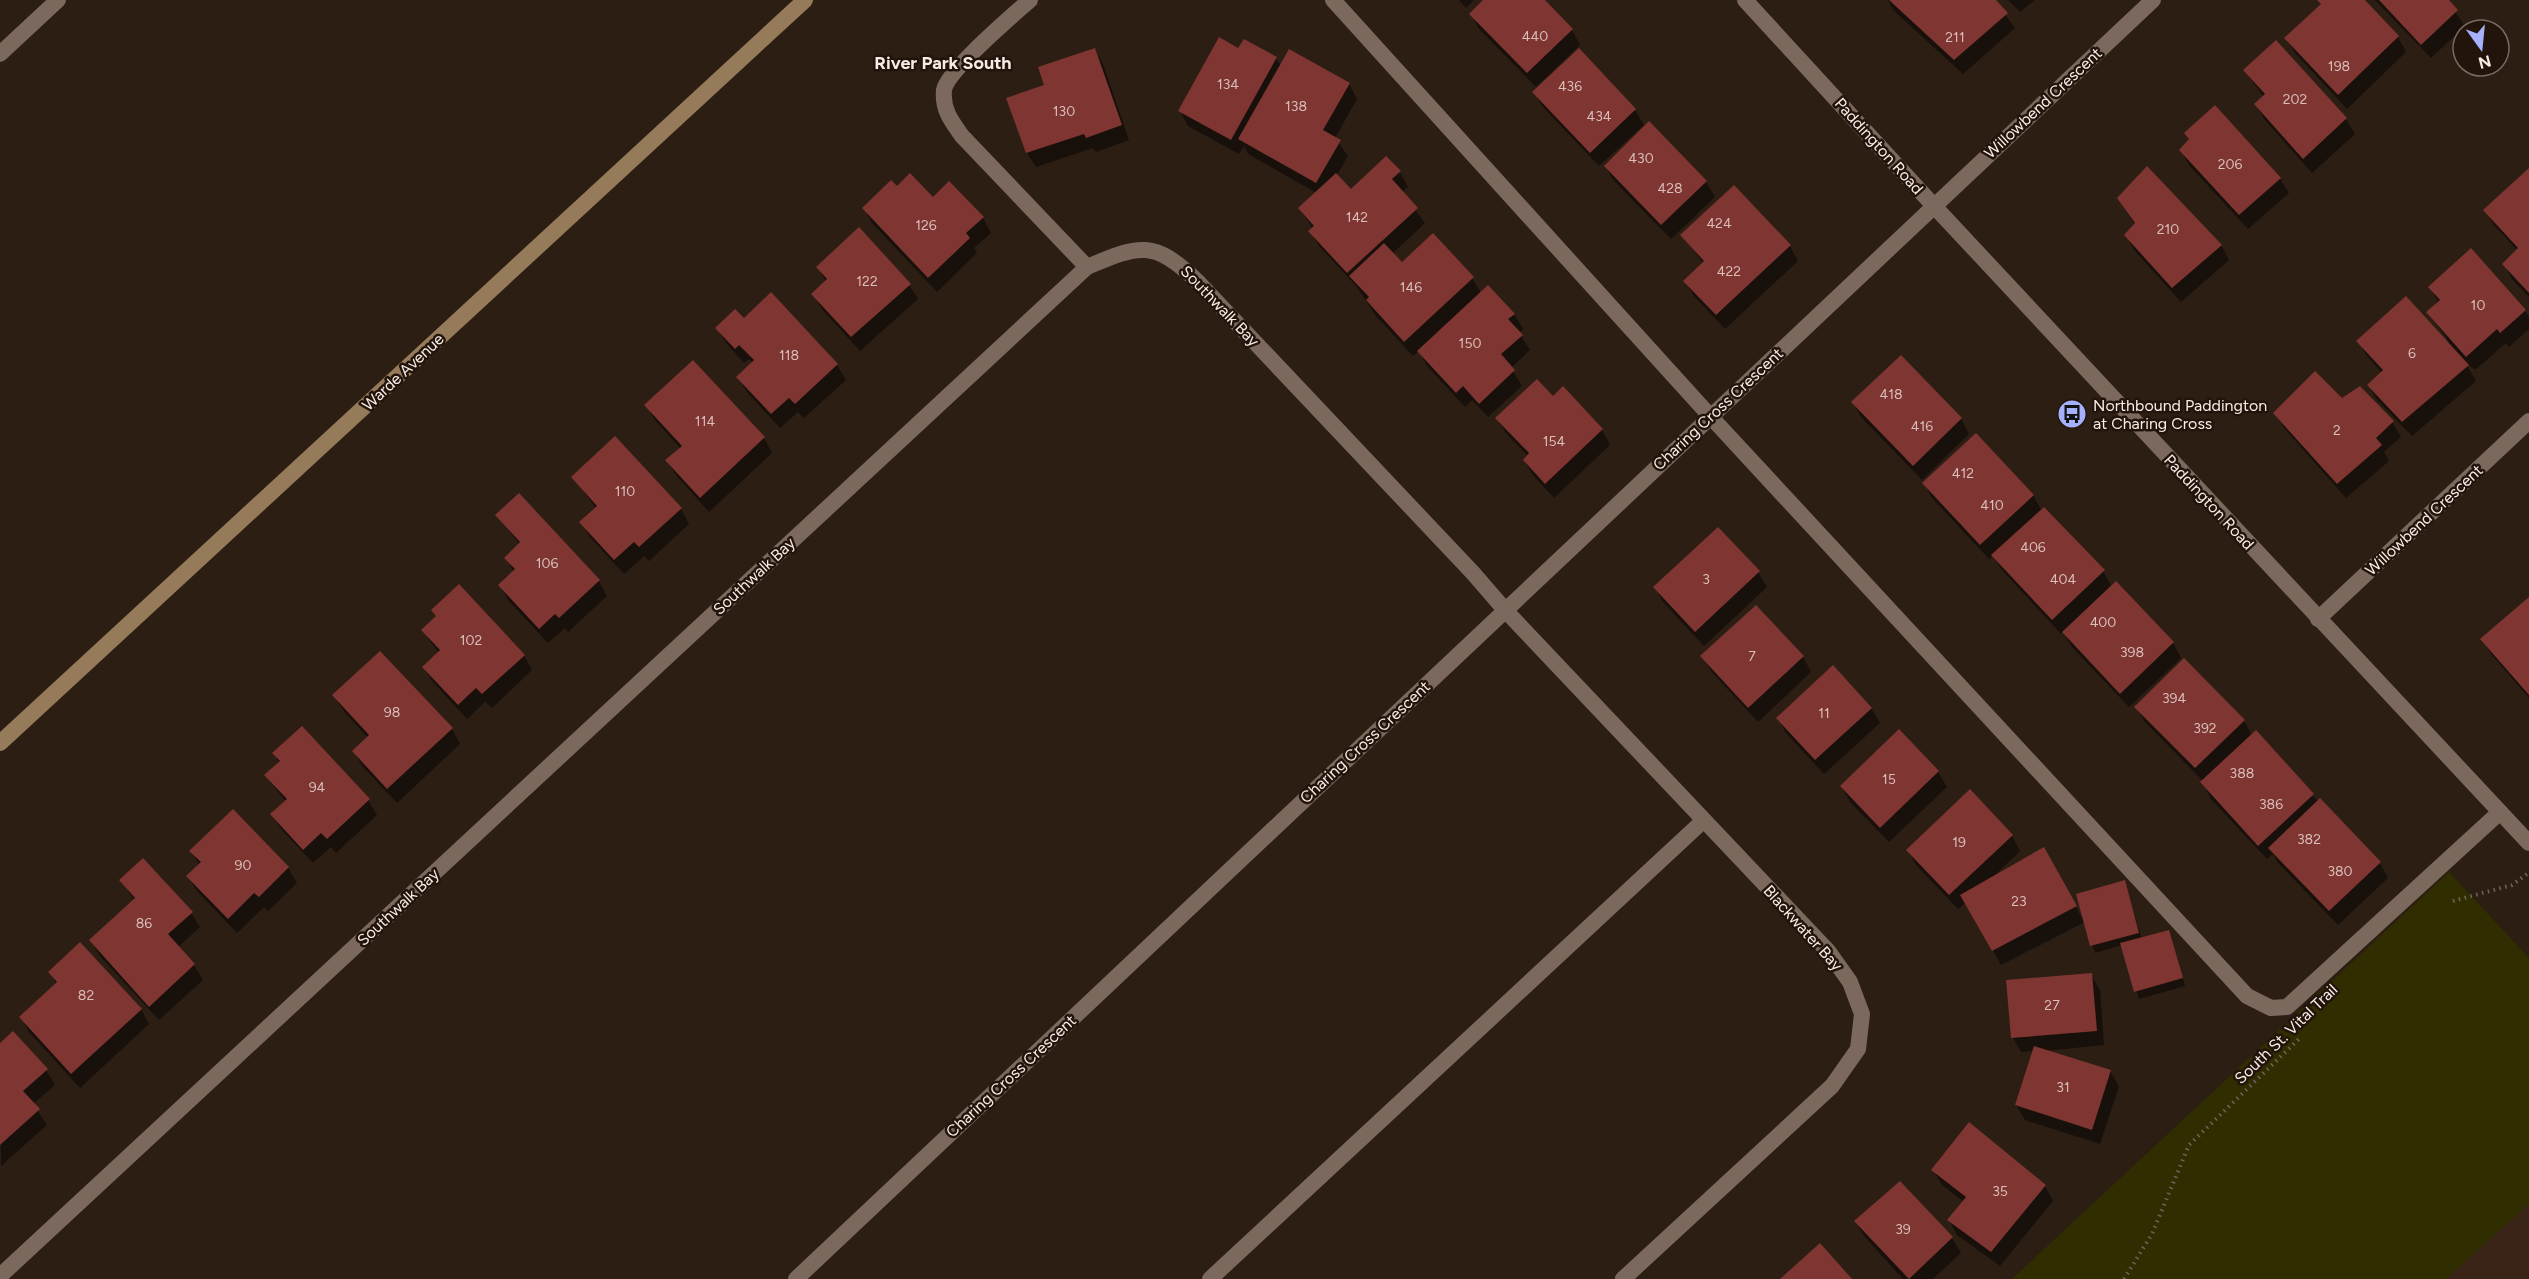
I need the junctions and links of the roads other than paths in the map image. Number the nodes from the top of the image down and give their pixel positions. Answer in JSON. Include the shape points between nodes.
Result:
{"nodes":[{"id":1,"x":58,"y":0,"type":"edge"},
{"id":2,"x":805,"y":0,"type":"edge"},
{"id":3,"x":1029,"y":0,"type":"edge"},
{"id":4,"x":1333,"y":0,"type":"edge"},
{"id":5,"x":1745,"y":0,"type":"edge"},
{"id":6,"x":2153,"y":0,"type":"edge"},
{"id":7,"x":0,"y":54,"type":"edge"},
{"id":8,"x":1934,"y":206,"type":"junction"},
{"id":9,"x":1087,"y":267,"type":"junction"},
{"id":10,"x":1710,"y":416,"type":"junction"},
{"id":11,"x":2529,"y":421,"type":"edge"},
{"id":12,"x":1504,"y":610,"type":"junction"},
{"id":13,"x":2318,"y":619,"type":"junction"},
{"id":14,"x":0,"y":744,"type":"edge"},
{"id":15,"x":2500,"y":812,"type":"junction"},
{"id":16,"x":1703,"y":821,"type":"junction"},
{"id":17,"x":2529,"y":843,"type":"edge"},
{"id":18,"x":0,"y":1276,"type":"edge"},
{"id":19,"x":796,"y":1279,"type":"edge"},
{"id":20,"x":1210,"y":1279,"type":"edge"},
{"id":21,"x":1623,"y":1279,"type":"edge"}],
"edges":[{"from":1,"to":7,"type":"street"},
{"from":2,"to":14,"type":"main road","name":"Warde Avenue"},
{"from":3,"to":9,"type":"street","via":[[958,67],[944,89],[946,113],[962,136]]},
{"from":4,"to":10,"type":"street"},
{"from":5,"to":8,"type":"street","name":"Paddington Road"},
{"from":6,"to":8,"type":"street","name":"Willowbend Crescent"},
{"from":8,"to":10,"type":"street","name":"Charing Cross Crescent"},
{"from":8,"to":13,"type":"street","name":"Paddington Road"},
{"from":9,"to":12,"type":"street","name":"Southwalk Bay","via":[[1121,253],[1153,249],[1174,259]]},
{"from":9,"to":18,"type":"street","name":"Southwalk Bay"},
{"from":10,"to":12,"type":"street","name":"Charing Cross Crescent"},
{"from":10,"to":15,"type":"street","via":[[2247,996],[2271,1008],[2287,1007]]},
{"from":11,"to":13,"type":"street","name":"Willowbend Crescent"},
{"from":12,"to":16,"type":"street","name":"Blackwater Bay"},
{"from":12,"to":19,"type":"street","name":"Charing Cross Crescent"},
{"from":13,"to":15,"type":"street","name":"Paddington Road"},
{"from":15,"to":17,"type":"street","name":"Paddington Road"},
{"from":16,"to":20,"type":"street"},
{"from":16,"to":21,"type":"street","name":"Blackwater Bay","via":[[1828,951],[1850,982],[1862,1014],[1858,1049],[1832,1086]]}]}
